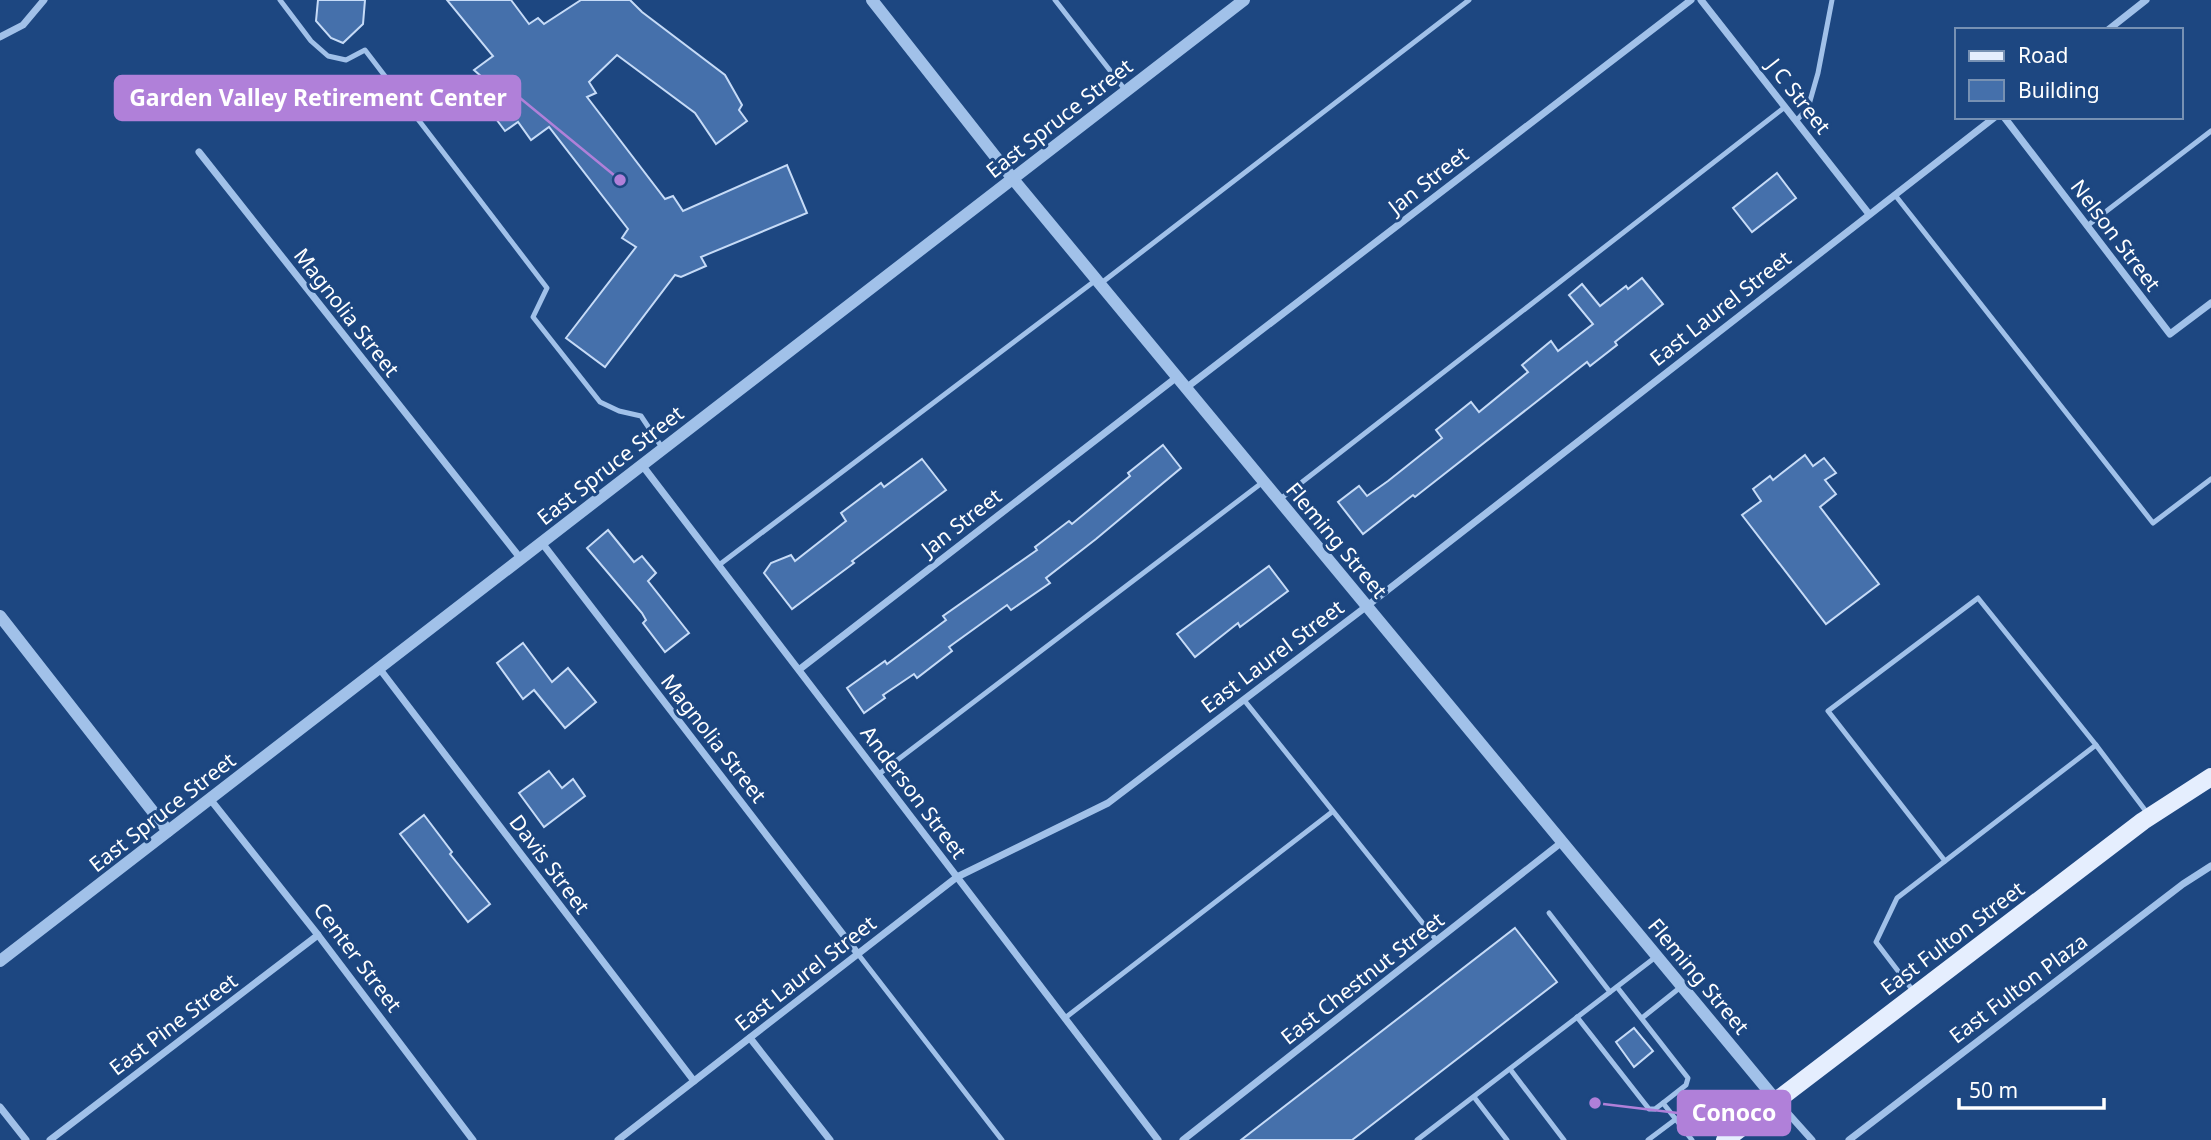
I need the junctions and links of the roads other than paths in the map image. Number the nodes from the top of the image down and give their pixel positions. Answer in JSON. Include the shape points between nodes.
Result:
{"nodes":[{"id":1,"x":44,"y":0,"type":"edge"},
{"id":2,"x":280,"y":0,"type":"edge"},
{"id":3,"x":872,"y":0,"type":"edge"},
{"id":4,"x":1055,"y":0,"type":"edge"},
{"id":5,"x":1244,"y":0,"type":"edge"},
{"id":6,"x":1469,"y":0,"type":"edge"},
{"id":7,"x":1691,"y":0,"type":"edge"},
{"id":8,"x":1701,"y":0,"type":"edge"},
{"id":9,"x":1832,"y":0,"type":"edge"},
{"id":10,"x":2146,"y":0,"type":"edge"},
{"id":11,"x":2111,"y":28,"type":"edge"},
{"id":12,"x":0,"y":37,"type":"edge"},
{"id":13,"x":1126,"y":91,"type":"junction"},
{"id":14,"x":1785,"y":107,"type":"junction"},
{"id":15,"x":1992,"y":119,"type":"edge"},
{"id":16,"x":2006,"y":119,"type":"edge"},
{"id":17,"x":1796,"y":121,"type":"junction"},
{"id":18,"x":2211,"y":131,"type":"edge"},
{"id":19,"x":199,"y":152,"type":"dead end"},
{"id":20,"x":1013,"y":179,"type":"junction"},
{"id":21,"x":1895,"y":195,"type":"junction"},
{"id":22,"x":1869,"y":214,"type":"junction"},
{"id":23,"x":2087,"y":226,"type":"junction"},
{"id":24,"x":1098,"y":282,"type":"junction"},
{"id":25,"x":2211,"y":303,"type":"edge"},
{"id":26,"x":1177,"y":377,"type":"junction"},
{"id":27,"x":1186,"y":388,"type":"junction"},
{"id":28,"x":663,"y":449,"type":"junction"},
{"id":29,"x":642,"y":466,"type":"junction"},
{"id":30,"x":2211,"y":479,"type":"edge"},
{"id":31,"x":1264,"y":482,"type":"junction"},
{"id":32,"x":1279,"y":500,"type":"junction"},
{"id":33,"x":542,"y":543,"type":"junction"},
{"id":34,"x":520,"y":559,"type":"junction"},
{"id":35,"x":719,"y":565,"type":"junction"},
{"id":36,"x":1367,"y":606,"type":"junction"},
{"id":37,"x":0,"y":616,"type":"edge"},
{"id":38,"x":379,"y":668,"type":"junction"},
{"id":39,"x":800,"y":669,"type":"junction"},
{"id":40,"x":1244,"y":700,"type":"junction"},
{"id":41,"x":2096,"y":745,"type":"junction"},
{"id":42,"x":879,"y":774,"type":"junction"},
{"id":43,"x":2211,"y":777,"type":"edge"},
{"id":44,"x":210,"y":799,"type":"junction"},
{"id":45,"x":1332,"y":812,"type":"junction"},
{"id":46,"x":2150,"y":817,"type":"junction"},
{"id":47,"x":168,"y":831,"type":"junction"},
{"id":48,"x":1562,"y":842,"type":"junction"},
{"id":49,"x":1945,"y":861,"type":"junction"},
{"id":50,"x":2211,"y":866,"type":"edge"},
{"id":51,"x":957,"y":877,"type":"junction"},
{"id":52,"x":1549,"y":913,"type":"dead end"},
{"id":53,"x":318,"y":935,"type":"junction"},
{"id":54,"x":1437,"y":941,"type":"junction"},
{"id":55,"x":858,"y":954,"type":"junction"},
{"id":56,"x":1657,"y":956,"type":"junction"},
{"id":57,"x":0,"y":961,"type":"edge"},
{"id":58,"x":1682,"y":986,"type":"junction"},
{"id":59,"x":1617,"y":987,"type":"junction"},
{"id":60,"x":1610,"y":992,"type":"junction"},
{"id":61,"x":1916,"y":994,"type":"junction"},
{"id":62,"x":1577,"y":1017,"type":"junction"},
{"id":63,"x":1065,"y":1018,"type":"junction"},
{"id":64,"x":1642,"y":1018,"type":"junction"},
{"id":65,"x":750,"y":1038,"type":"junction"},
{"id":66,"x":1510,"y":1069,"type":"junction"},
{"id":67,"x":694,"y":1081,"type":"junction"},
{"id":68,"x":1474,"y":1097,"type":"junction"},
{"id":69,"x":1776,"y":1100,"type":"junction"},
{"id":70,"x":1663,"y":1103,"type":"junction"},
{"id":71,"x":0,"y":1107,"type":"edge"},
{"id":72,"x":1676,"y":1119,"type":"junction"},
{"id":73,"x":26,"y":1140,"type":"edge"},
{"id":74,"x":50,"y":1140,"type":"edge"},
{"id":75,"x":473,"y":1140,"type":"edge"},
{"id":76,"x":618,"y":1140,"type":"edge"},
{"id":77,"x":830,"y":1140,"type":"edge"},
{"id":78,"x":1002,"y":1140,"type":"edge"},
{"id":79,"x":1158,"y":1140,"type":"edge"},
{"id":80,"x":1183,"y":1140,"type":"edge"},
{"id":81,"x":1417,"y":1140,"type":"edge"},
{"id":82,"x":1507,"y":1140,"type":"edge"},
{"id":83,"x":1564,"y":1140,"type":"edge"},
{"id":84,"x":1648,"y":1140,"type":"edge"},
{"id":85,"x":1692,"y":1140,"type":"edge"},
{"id":86,"x":1725,"y":1140,"type":"edge"},
{"id":87,"x":1812,"y":1140,"type":"edge"},
{"id":88,"x":1849,"y":1140,"type":"edge"}],
"edges":[{"from":1,"to":12,"type":"street","via":[[23,25]]},
{"from":2,"to":28,"type":"lane","via":[[311,41],[328,55],[346,60],[365,50],[547,288],[533,317],[600,402],[641,416]]},
{"from":3,"to":20,"type":"street","name":"Fleming Street"},
{"from":4,"to":13,"type":"lane"},
{"from":5,"to":13,"type":"street","name":"East Spruce Street"},
{"from":6,"to":24,"type":"lane"},
{"from":7,"to":27,"type":"street","name":"Jan Street"},
{"from":8,"to":14,"type":"street","name":"J C Street"},
{"from":9,"to":17,"type":"lane","via":[[1808,108]]},
{"from":10,"to":11,"type":"street"},
{"from":13,"to":20,"type":"street","name":"East Spruce Street"},
{"from":14,"to":17,"type":"street","name":"J C Street"},
{"from":14,"to":32,"type":"lane"},
{"from":15,"to":21,"type":"street","name":"East Laurel Street"},
{"from":16,"to":23,"type":"street","name":"Nelson Street"},
{"from":17,"to":22,"type":"street","name":"J C Street"},
{"from":18,"to":23,"type":"lane"},
{"from":19,"to":34,"type":"street","name":"Magnolia Street"},
{"from":20,"to":24,"type":"street","name":"Fleming Street"},
{"from":20,"to":28,"type":"street","name":"East Spruce Street"},
{"from":21,"to":22,"type":"street","name":"East Laurel Street"},
{"from":21,"to":30,"type":"lane","via":[[2153,523]]},
{"from":22,"to":36,"type":"street","name":"East Laurel Street"},
{"from":23,"to":25,"type":"street","name":"Nelson Street","via":[[2170,334]]},
{"from":24,"to":26,"type":"street","name":"Fleming Street"},
{"from":24,"to":35,"type":"lane"},
{"from":26,"to":27,"type":"street","name":"Fleming Street"},
{"from":26,"to":39,"type":"street","name":"Jan Street"},
{"from":27,"to":31,"type":"street","name":"Fleming Street"},
{"from":28,"to":29,"type":"street","name":"East Spruce Street"},
{"from":29,"to":33,"type":"street","name":"East Spruce Street"},
{"from":29,"to":35,"type":"street","name":"Anderson Street"},
{"from":31,"to":32,"type":"street","name":"Fleming Street"},
{"from":31,"to":42,"type":"lane"},
{"from":32,"to":36,"type":"street","name":"Fleming Street"},
{"from":33,"to":34,"type":"street","name":"East Spruce Street"},
{"from":33,"to":55,"type":"street","name":"Magnolia Street"},
{"from":34,"to":38,"type":"street","name":"East Spruce Street"},
{"from":35,"to":39,"type":"street","name":"Anderson Street"},
{"from":36,"to":40,"type":"street","name":"East Laurel Street"},
{"from":36,"to":48,"type":"street","name":"Fleming Street"},
{"from":37,"to":47,"type":"street"},
{"from":38,"to":44,"type":"street","name":"East Spruce Street"},
{"from":38,"to":67,"type":"street","name":"Davis Street"},
{"from":39,"to":42,"type":"street","name":"Anderson Street"},
{"from":40,"to":45,"type":"lane"},
{"from":40,"to":51,"type":"street","name":"East Laurel Street","via":[[1108,803]]},
{"from":41,"to":46,"type":"lane"},
{"from":41,"to":49,"type":"lane"},
{"from":41,"to":49,"type":"lane","via":[[1979,598],[1828,711]]},
{"from":42,"to":51,"type":"street","name":"Anderson Street"},
{"from":43,"to":46,"type":"main road","name":"East Fulton Street"},
{"from":44,"to":47,"type":"street","name":"East Spruce Street"},
{"from":44,"to":53,"type":"street","name":"Center Street"},
{"from":45,"to":54,"type":"lane"},
{"from":45,"to":63,"type":"lane"},
{"from":46,"to":61,"type":"main road","name":"East Fulton Street"},
{"from":47,"to":57,"type":"street","name":"East Spruce Street"},
{"from":48,"to":54,"type":"street","name":"East Chestnut Street"},
{"from":48,"to":56,"type":"street","name":"Fleming Street"},
{"from":49,"to":61,"type":"lane","via":[[1897,898],[1876,942]]},
{"from":50,"to":88,"type":"street","name":"East Fulton Plaza"},
{"from":51,"to":55,"type":"street","name":"East Laurel Street"},
{"from":51,"to":63,"type":"street","name":"Anderson Street"},
{"from":52,"to":60,"type":"lane"},
{"from":53,"to":74,"type":"street","name":"East Pine Street"},
{"from":53,"to":75,"type":"street","name":"Center Street"},
{"from":54,"to":80,"type":"street","name":"East Chestnut Street"},
{"from":55,"to":65,"type":"street","name":"East Laurel Street"},
{"from":55,"to":78,"type":"lane"},
{"from":56,"to":58,"type":"street","name":"Fleming Street"},
{"from":56,"to":59,"type":"lane"},
{"from":58,"to":64,"type":"lane"},
{"from":58,"to":69,"type":"street","name":"Fleming Street"},
{"from":59,"to":60,"type":"lane"},
{"from":59,"to":64,"type":"lane"},
{"from":60,"to":62,"type":"lane"},
{"from":61,"to":69,"type":"main road","name":"East Fulton Street"},
{"from":62,"to":66,"type":"lane"},
{"from":62,"to":70,"type":"lane","via":[[1649,1109]]},
{"from":63,"to":79,"type":"street","name":"Anderson Street"},
{"from":64,"to":70,"type":"lane","via":[[1688,1078],[1686,1085]]},
{"from":65,"to":67,"type":"street","name":"East Laurel Street"},
{"from":65,"to":77,"type":"street"},
{"from":66,"to":68,"type":"lane"},
{"from":66,"to":83,"type":"lane"},
{"from":67,"to":76,"type":"street","name":"East Laurel Street"},
{"from":68,"to":81,"type":"lane"},
{"from":68,"to":82,"type":"lane"},
{"from":69,"to":86,"type":"main road","name":"East Fulton Street"},
{"from":69,"to":87,"type":"street"},
{"from":70,"to":72,"type":"lane"},
{"from":71,"to":73,"type":"street"},
{"from":72,"to":84,"type":"lane"},
{"from":72,"to":85,"type":"lane"}]}
